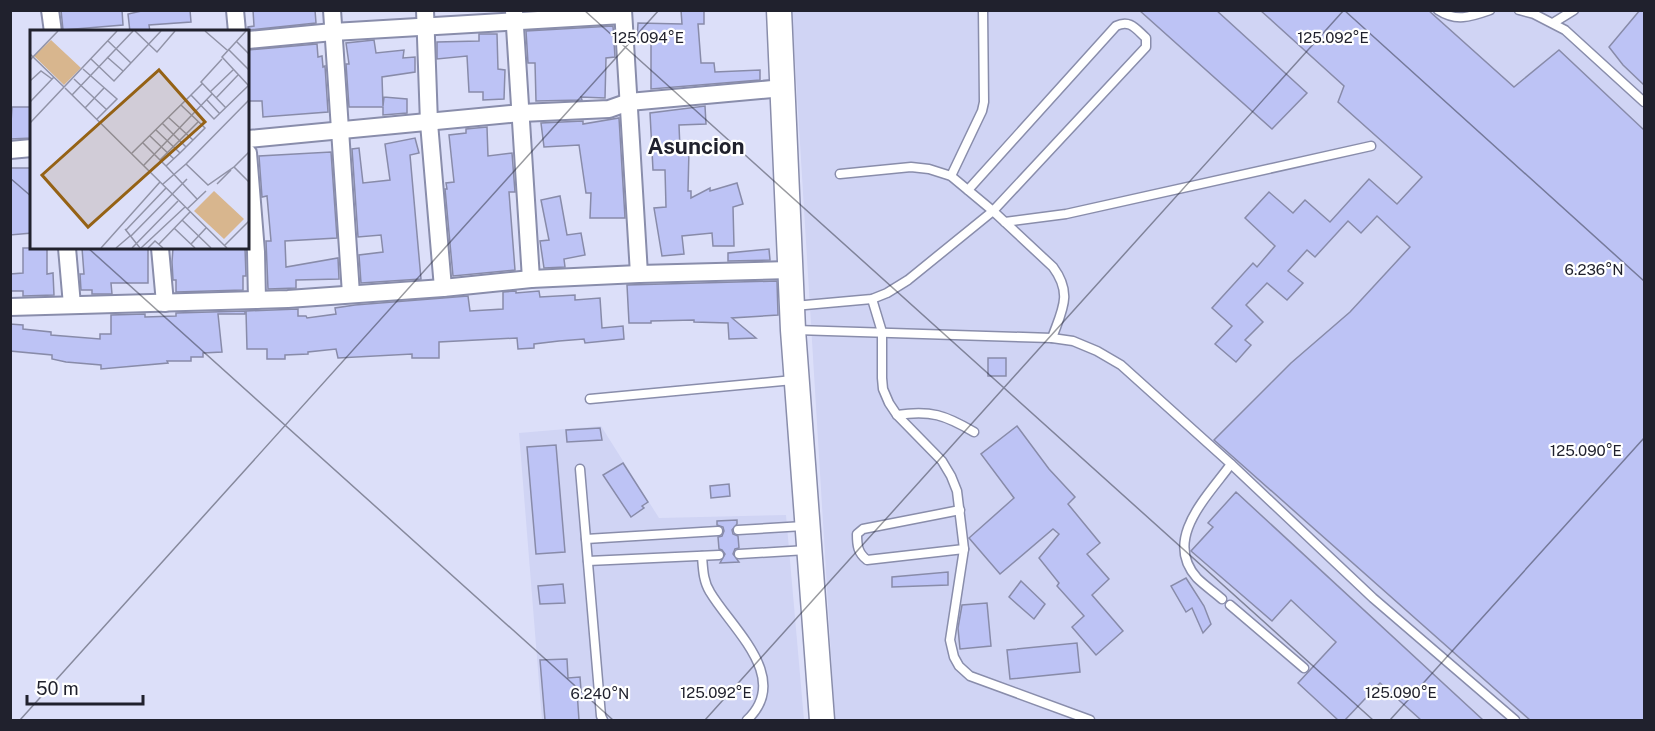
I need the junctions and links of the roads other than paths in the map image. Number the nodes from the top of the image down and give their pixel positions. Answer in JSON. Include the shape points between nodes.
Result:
{"nodes":[{"id":1,"x":50,"y":10,"type":"edge"},
{"id":2,"x":235,"y":10,"type":"edge"},
{"id":3,"x":332,"y":10,"type":"edge"},
{"id":4,"x":779,"y":10,"type":"edge"},
{"id":5,"x":983,"y":10,"type":"edge"},
{"id":6,"x":1438,"y":10,"type":"edge"},
{"id":7,"x":1490,"y":10,"type":"edge"},
{"id":8,"x":1519,"y":10,"type":"edge"},
{"id":9,"x":1574,"y":10,"type":"edge"},
{"id":10,"x":623,"y":13,"type":"edge"},
{"id":11,"x":515,"y":16,"type":"edge"},
{"id":12,"x":425,"y":18,"type":"edge"},
{"id":13,"x":1553,"y":23,"type":"junction"},
{"id":14,"x":53,"y":30,"type":"edge"},
{"id":15,"x":237,"y":30,"type":"edge"},
{"id":16,"x":333,"y":32,"type":"junction"},
{"id":17,"x":249,"y":40,"type":"edge"},
{"id":18,"x":783,"y":88,"type":"junction"},
{"id":19,"x":629,"y":102,"type":"junction"},
{"id":20,"x":1644,"y":102,"type":"edge"},
{"id":21,"x":520,"y":114,"type":"junction"},
{"id":22,"x":429,"y":123,"type":"junction"},
{"id":23,"x":341,"y":131,"type":"junction"},
{"id":24,"x":249,"y":139,"type":"edge"},
{"id":25,"x":1371,"y":146,"type":"dead end"},
{"id":26,"x":30,"y":148,"type":"edge"},
{"id":27,"x":10,"y":150,"type":"edge"},
{"id":28,"x":249,"y":165,"type":"edge"},
{"id":29,"x":840,"y":174,"type":"dead end"},
{"id":30,"x":951,"y":176,"type":"junction"},
{"id":31,"x":968,"y":190,"type":"junction"},
{"id":32,"x":993,"y":211,"type":"junction"},
{"id":33,"x":1005,"y":222,"type":"junction"},
{"id":34,"x":67,"y":249,"type":"edge"},
{"id":35,"x":160,"y":249,"type":"edge"},
{"id":36,"x":790,"y":270,"type":"junction"},
{"id":37,"x":639,"y":273,"type":"junction"},
{"id":38,"x":531,"y":279,"type":"junction"},
{"id":39,"x":444,"y":288,"type":"junction"},
{"id":40,"x":351,"y":294,"type":"junction"},
{"id":41,"x":872,"y":298,"type":"junction"},
{"id":42,"x":257,"y":300,"type":"junction"},
{"id":43,"x":165,"y":303,"type":"junction"},
{"id":44,"x":72,"y":305,"type":"junction"},
{"id":45,"x":792,"y":306,"type":"junction"},
{"id":46,"x":10,"y":307,"type":"edge"},
{"id":47,"x":793,"y":330,"type":"junction"},
{"id":48,"x":882,"y":332,"type":"junction"},
{"id":49,"x":1052,"y":338,"type":"junction"},
{"id":50,"x":797,"y":380,"type":"junction"},
{"id":51,"x":590,"y":399,"type":"dead end"},
{"id":52,"x":897,"y":415,"type":"junction"},
{"id":53,"x":974,"y":432,"type":"dead end"},
{"id":54,"x":1231,"y":464,"type":"junction"},
{"id":55,"x":580,"y":469,"type":"dead end"},
{"id":56,"x":960,"y":510,"type":"junction"},
{"id":57,"x":808,"y":526,"type":"junction"},
{"id":58,"x":738,"y":530,"type":"dead end"},
{"id":59,"x":718,"y":531,"type":"dead end"},
{"id":60,"x":586,"y":538,"type":"junction"},
{"id":61,"x":964,"y":549,"type":"junction"},
{"id":62,"x":809,"y":550,"type":"junction"},
{"id":63,"x":739,"y":554,"type":"dead end"},
{"id":64,"x":719,"y":555,"type":"dead end"},
{"id":65,"x":702,"y":556,"type":"junction"},
{"id":66,"x":588,"y":561,"type":"junction"},
{"id":67,"x":1222,"y":599,"type":"dead end"},
{"id":68,"x":1230,"y":605,"type":"dead end"},
{"id":69,"x":1304,"y":668,"type":"dead end"},
{"id":70,"x":603,"y":720,"type":"edge"},
{"id":71,"x":747,"y":720,"type":"edge"},
{"id":72,"x":822,"y":720,"type":"edge"},
{"id":73,"x":1090,"y":720,"type":"edge"},
{"id":74,"x":1515,"y":720,"type":"edge"}],
"edges":[{"from":1,"to":14,"type":"street"},
{"from":2,"to":15,"type":"street"},
{"from":3,"to":16,"type":"street"},
{"from":4,"to":18,"type":"main road"},
{"from":5,"to":30,"type":"lane","via":[[984,102]]},
{"from":6,"to":7,"type":"lane","via":[[1457,19]]},
{"from":8,"to":13,"type":"lane"},
{"from":9,"to":13,"type":"lane"},
{"from":10,"to":11,"type":"street"},
{"from":10,"to":19,"type":"street"},
{"from":11,"to":12,"type":"street"},
{"from":11,"to":21,"type":"street"},
{"from":12,"to":16,"type":"street"},
{"from":12,"to":22,"type":"street"},
{"from":13,"to":20,"type":"lane"},
{"from":16,"to":17,"type":"street"},
{"from":16,"to":23,"type":"street"},
{"from":18,"to":19,"type":"street"},
{"from":18,"to":36,"type":"main road"},
{"from":19,"to":21,"type":"street","via":[[609,109]]},
{"from":19,"to":37,"type":"street"},
{"from":21,"to":22,"type":"street"},
{"from":21,"to":38,"type":"street"},
{"from":22,"to":23,"type":"street"},
{"from":22,"to":39,"type":"street"},
{"from":23,"to":24,"type":"street"},
{"from":23,"to":40,"type":"street"},
{"from":25,"to":33,"type":"lane","via":[[1066,214]]},
{"from":26,"to":27,"type":"street"},
{"from":28,"to":42,"type":"street"},
{"from":29,"to":30,"type":"lane","via":[[911,167]]},
{"from":30,"to":31,"type":"lane"},
{"from":31,"to":32,"type":"lane"},
{"from":31,"to":32,"type":"lane","via":[[1116,26],[1132,25],[1146,38],[1146,47]]},
{"from":32,"to":33,"type":"lane"},
{"from":32,"to":41,"type":"lane","via":[[908,280]]},
{"from":33,"to":49,"type":"lane","via":[[1053,267],[1065,287]]},
{"from":34,"to":44,"type":"street"},
{"from":35,"to":43,"type":"street"},
{"from":36,"to":37,"type":"street"},
{"from":36,"to":45,"type":"main road"},
{"from":37,"to":38,"type":"street"},
{"from":38,"to":39,"type":"street"},
{"from":39,"to":40,"type":"street"},
{"from":40,"to":42,"type":"street"},
{"from":41,"to":45,"type":"lane"},
{"from":41,"to":48,"type":"lane"},
{"from":42,"to":43,"type":"street"},
{"from":43,"to":44,"type":"street"},
{"from":44,"to":46,"type":"street"},
{"from":45,"to":47,"type":"main road"},
{"from":47,"to":48,"type":"lane"},
{"from":47,"to":50,"type":"main road"},
{"from":48,"to":49,"type":"lane"},
{"from":48,"to":52,"type":"lane","via":[[883,389]]},
{"from":49,"to":54,"type":"lane","via":[[1073,341],[1121,365]]},
{"from":50,"to":51,"type":"lane"},
{"from":50,"to":57,"type":"main road"},
{"from":52,"to":53,"type":"lane","via":[[939,415]]},
{"from":52,"to":56,"type":"lane","via":[[942,461],[957,491]]},
{"from":54,"to":67,"type":"lane","via":[[1192,517],[1183,552],[1197,578]]},
{"from":54,"to":74,"type":"lane","via":[[1374,598]]},
{"from":55,"to":60,"type":"lane"},
{"from":56,"to":61,"type":"lane"},
{"from":56,"to":61,"type":"lane","via":[[863,529],[857,534],[857,543],[860,555],[867,560]]},
{"from":57,"to":58,"type":"lane"},
{"from":57,"to":62,"type":"main road"},
{"from":59,"to":60,"type":"lane"},
{"from":60,"to":66,"type":"lane"},
{"from":61,"to":73,"type":"lane","via":[[950,640],[959,666],[970,676]]},
{"from":62,"to":63,"type":"lane"},
{"from":62,"to":72,"type":"main road"},
{"from":64,"to":65,"type":"lane"},
{"from":65,"to":66,"type":"lane"},
{"from":65,"to":71,"type":"lane","via":[[709,591],[757,657],[762,673],[760,704]]},
{"from":66,"to":70,"type":"lane"},
{"from":68,"to":69,"type":"lane"}]}
